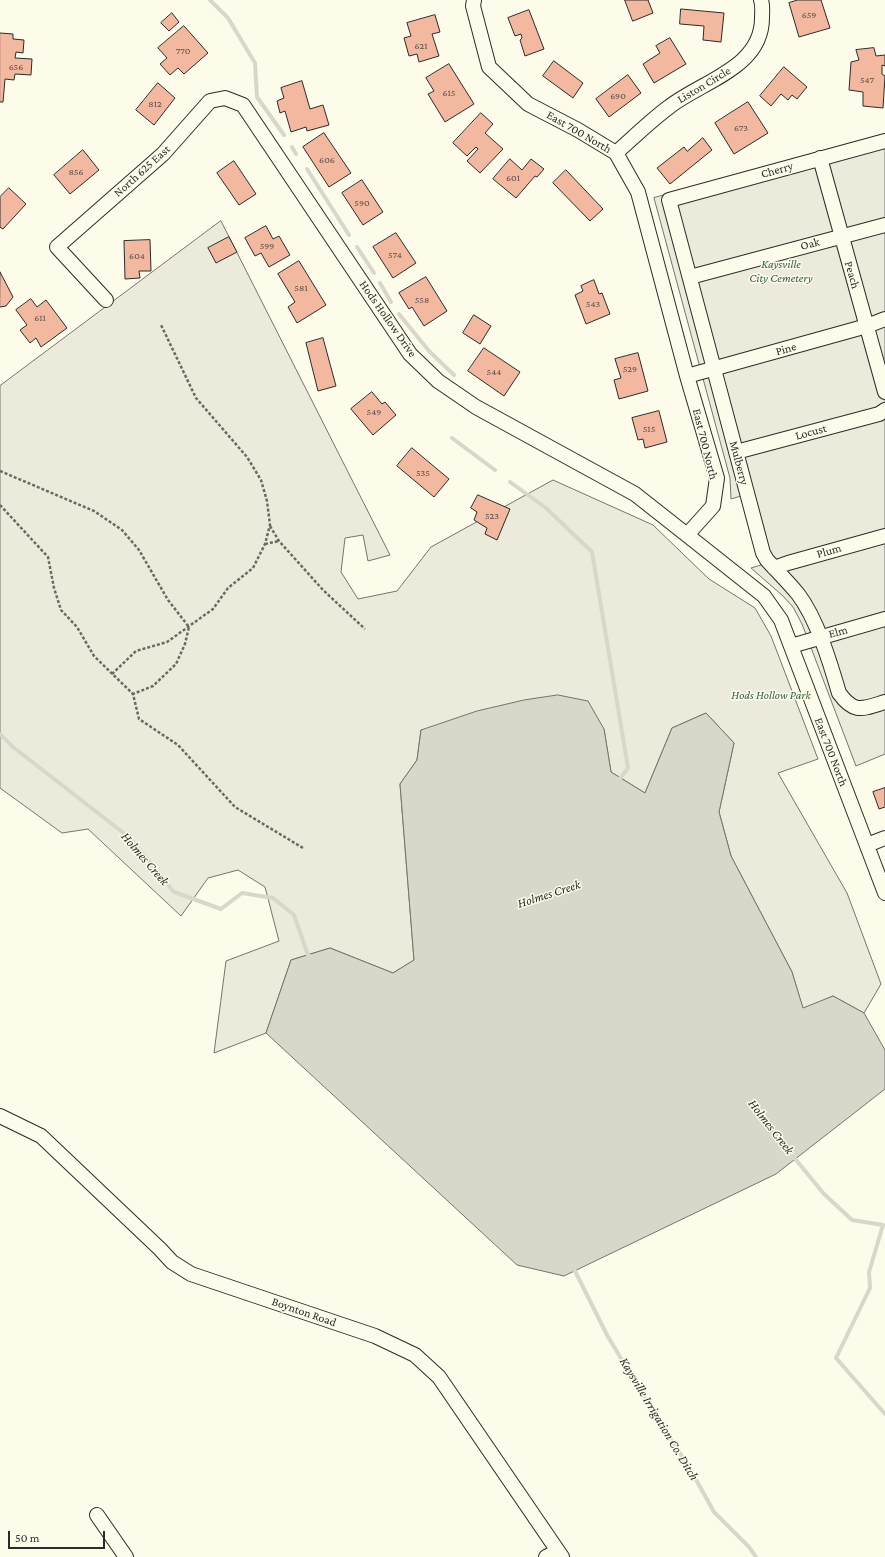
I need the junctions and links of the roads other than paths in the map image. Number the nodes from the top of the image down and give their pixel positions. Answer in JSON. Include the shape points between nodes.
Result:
{"nodes":[{"id":1,"x":761,"y":0,"type":"edge"},
{"id":2,"x":473,"y":3,"type":"edge"},
{"id":3,"x":225,"y":98,"type":"joint"},
{"id":4,"x":885,"y":141,"type":"edge"},
{"id":5,"x":616,"y":153,"type":"junction"},
{"id":6,"x":820,"y":158,"type":"junction"},
{"id":7,"x":669,"y":200,"type":"joint"},
{"id":8,"x":885,"y":225,"type":"edge"},
{"id":9,"x":842,"y":236,"type":"junction"},
{"id":10,"x":690,"y":277,"type":"junction"},
{"id":11,"x":106,"y":300,"type":"dead end"},
{"id":12,"x":885,"y":319,"type":"edge"},
{"id":13,"x":866,"y":326,"type":"junction"},
{"id":14,"x":713,"y":370,"type":"junction"},
{"id":15,"x":687,"y":376,"type":"junction"},
{"id":16,"x":885,"y":392,"type":"edge"},
{"id":17,"x":885,"y":410,"type":"edge"},
{"id":18,"x":736,"y":452,"type":"junction"},
{"id":19,"x":687,"y":535,"type":"junction"},
{"id":20,"x":885,"y":536,"type":"edge"},
{"id":21,"x":774,"y":568,"type":"junction"},
{"id":22,"x":885,"y":619,"type":"edge"},
{"id":23,"x":820,"y":637,"type":"junction"},
{"id":24,"x":791,"y":646,"type":"junction"},
{"id":25,"x":885,"y":702,"type":"edge"},
{"id":26,"x":885,"y":838,"type":"edge"},
{"id":27,"x":867,"y":845,"type":"junction"},
{"id":28,"x":885,"y":893,"type":"edge"},
{"id":29,"x":0,"y":1116,"type":"edge"},
{"id":30,"x":97,"y":1514,"type":"dead end"},
{"id":31,"x":560,"y":1554,"type":"edge"},
{"id":32,"x":126,"y":1557,"type":"edge"},
{"id":33,"x":546,"y":1557,"type":"edge"}],
"edges":[{"from":1,"to":5,"type":"street","name":"Liston Circle","via":[[762,30],[753,49],[735,67],[670,106]]},
{"from":2,"to":5,"type":"street","name":"East 700 North","via":[[489,67],[528,104]]},
{"from":3,"to":11,"type":"street","name":"North 625 East","via":[[210,101],[163,154],[57,247]]},
{"from":3,"to":19,"type":"street","name":"Hods Hollow Drive","via":[[242,105],[410,354],[438,381],[516,430],[635,494]]},
{"from":4,"to":6,"type":"street","name":"Cherry"},
{"from":5,"to":15,"type":"street","name":"East 700 North","via":[[638,192]]},
{"from":6,"to":7,"type":"street","name":"Cherry"},
{"from":6,"to":9,"type":"street","name":"Peach"},
{"from":7,"to":10,"type":"street","name":"Mulberry"},
{"from":8,"to":9,"type":"street","name":"Oak"},
{"from":9,"to":10,"type":"street","name":"Oak"},
{"from":9,"to":13,"type":"street","name":"Peach"},
{"from":10,"to":14,"type":"street","name":"Mulberry"},
{"from":12,"to":13,"type":"street","name":"Pine"},
{"from":13,"to":14,"type":"street","name":"Pine"},
{"from":13,"to":16,"type":"street","name":"Peach"},
{"from":14,"to":15,"type":"street","name":"Pine"},
{"from":14,"to":18,"type":"street","name":"Mulberry"},
{"from":15,"to":19,"type":"street","name":"East 700 North","via":[[717,478],[713,506]]},
{"from":17,"to":18,"type":"street","name":"Locust","via":[[879,414]]},
{"from":18,"to":21,"type":"street","name":"Mulberry","via":[[763,553]]},
{"from":19,"to":24,"type":"street","name":"East 700 North","via":[[764,596],[781,620]]},
{"from":20,"to":21,"type":"street","name":"Plum"},
{"from":21,"to":23,"type":"street","name":"Mulberry","via":[[798,594]]},
{"from":22,"to":23,"type":"street","name":"Elm"},
{"from":23,"to":24,"type":"street","name":"Elm"},
{"from":23,"to":25,"type":"street","name":"Mulberry","via":[[839,693],[850,706],[858,708]]},
{"from":24,"to":27,"type":"street","name":"East 700 North"},
{"from":26,"to":27,"type":"street"},
{"from":27,"to":28,"type":"street","name":"East 700 North"},
{"from":29,"to":31,"type":"street","name":"Boynton Road","via":[[41,1136],[172,1262],[191,1274],[375,1336],[415,1355],[439,1377]]},
{"from":30,"to":32,"type":"street"},
{"from":31,"to":33,"type":"street"}]}
